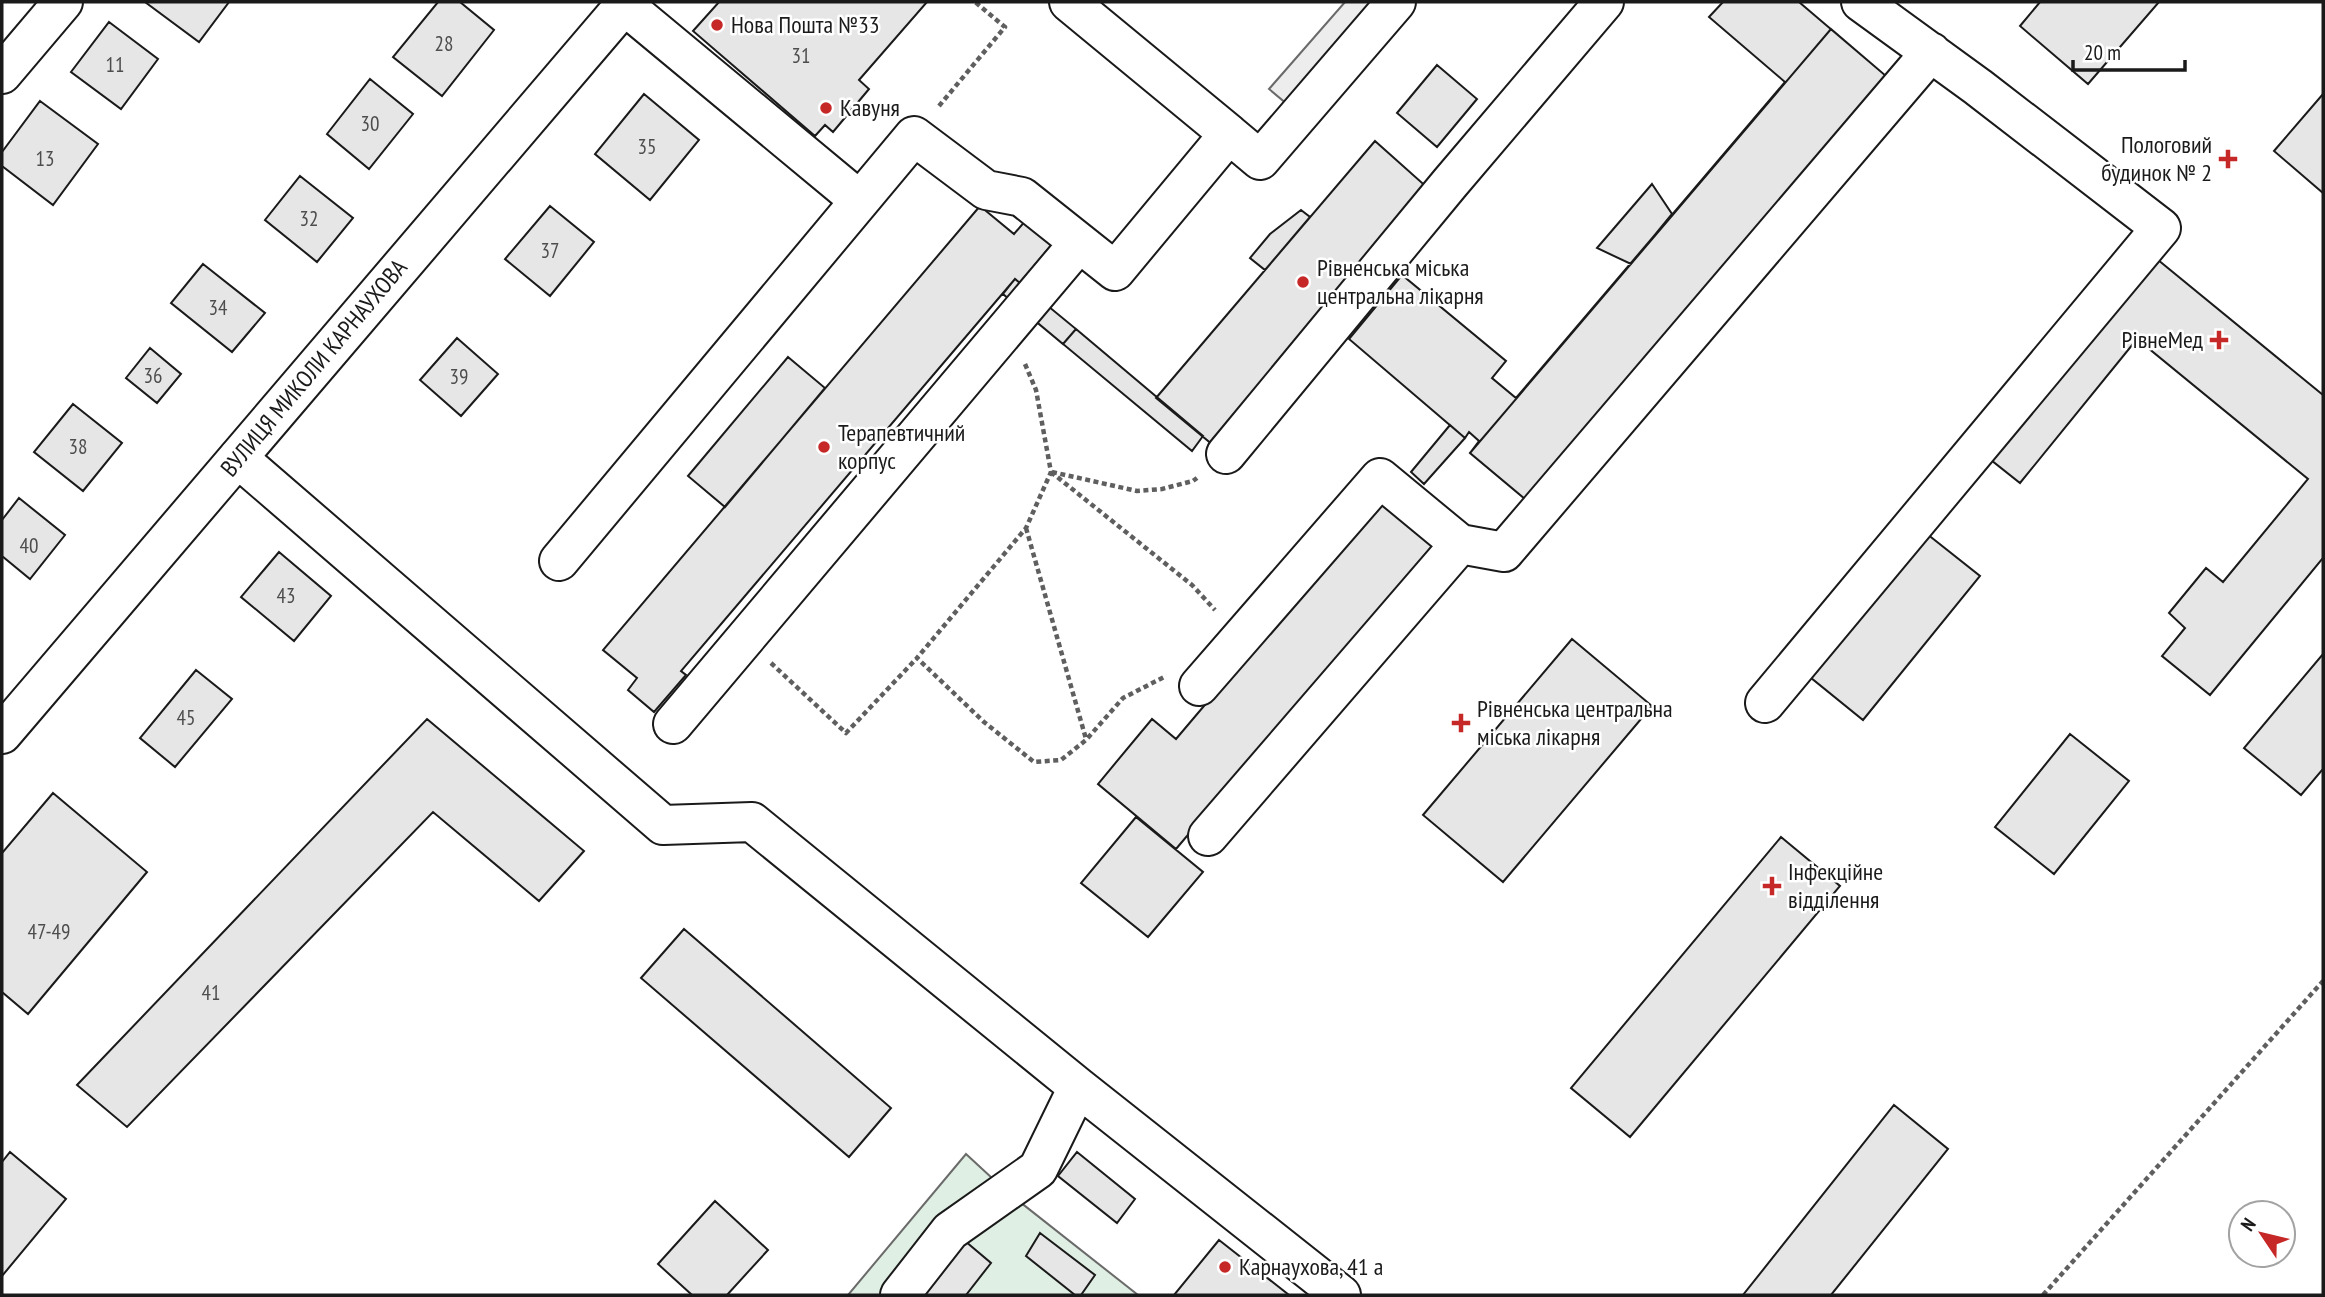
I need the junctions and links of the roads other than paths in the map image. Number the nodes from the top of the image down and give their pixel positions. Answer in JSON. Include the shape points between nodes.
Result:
{"nodes":[{"id":1,"x":63,"y":2,"type":"edge"},
{"id":2,"x":1069,"y":2,"type":"edge"},
{"id":3,"x":1396,"y":2,"type":"edge"},
{"id":4,"x":1604,"y":2,"type":"edge"},
{"id":5,"x":1861,"y":2,"type":"edge"},
{"id":6,"x":625,"y":4,"type":"edge"},
{"id":7,"x":1930,"y":52,"type":"junction"},
{"id":8,"x":2,"y":74,"type":"edge"},
{"id":9,"x":1228,"y":135,"type":"junction"},
{"id":10,"x":859,"y":200,"type":"junction"},
{"id":11,"x":1079,"y":243,"type":"junction"},
{"id":12,"x":1226,"y":454,"type":"road end"},
{"id":13,"x":238,"y":458,"type":"junction"},
{"id":14,"x":1460,"y":544,"type":"junction"},
{"id":15,"x":559,"y":561,"type":"dead end"},
{"id":16,"x":1183,"y":681,"type":"road end"},
{"id":17,"x":1765,"y":703,"type":"dead end"},
{"id":18,"x":673,"y":724,"type":"dead end"},
{"id":19,"x":2,"y":734,"type":"edge"},
{"id":20,"x":1208,"y":836,"type":"dead end"},
{"id":21,"x":1078,"y":1087,"type":"junction"},
{"id":22,"x":900,"y":1295,"type":"edge"},
{"id":23,"x":1341,"y":1295,"type":"edge"}],
"edges":[{"from":1,"to":8,"type":"main road"},
{"from":2,"to":9,"type":"main road"},
{"from":3,"to":9,"type":"main road","via":[[1260,160]]},
{"from":4,"to":12,"type":"main road"},
{"from":5,"to":7,"type":"main road"},
{"from":6,"to":10,"type":"main road"},
{"from":6,"to":13,"type":"main road","name":"ВУЛИЦЯ МИКОЛИ КАРНАУХОВА"},
{"from":7,"to":14,"type":"main road","via":[[1504,552]]},
{"from":7,"to":17,"type":"main road","via":[[2161,228]]},
{"from":9,"to":11,"type":"main road","via":[[1115,271]]},
{"from":10,"to":11,"type":"main road","via":[[914,136],[986,190],[1022,197]]},
{"from":10,"to":15,"type":"main road"},
{"from":11,"to":18,"type":"main road"},
{"from":13,"to":19,"type":"main road","name":"ВУЛИЦЯ МИКОЛИ КАРНАУХОВА"},
{"from":13,"to":21,"type":"main road","via":[[663,825],[752,822]]},
{"from":14,"to":16,"type":"main road","via":[[1380,478]]},
{"from":14,"to":20,"type":"main road"},
{"from":21,"to":22,"type":"main road","via":[[1038,1169],[950,1231]]},
{"from":21,"to":23,"type":"main road"}]}
